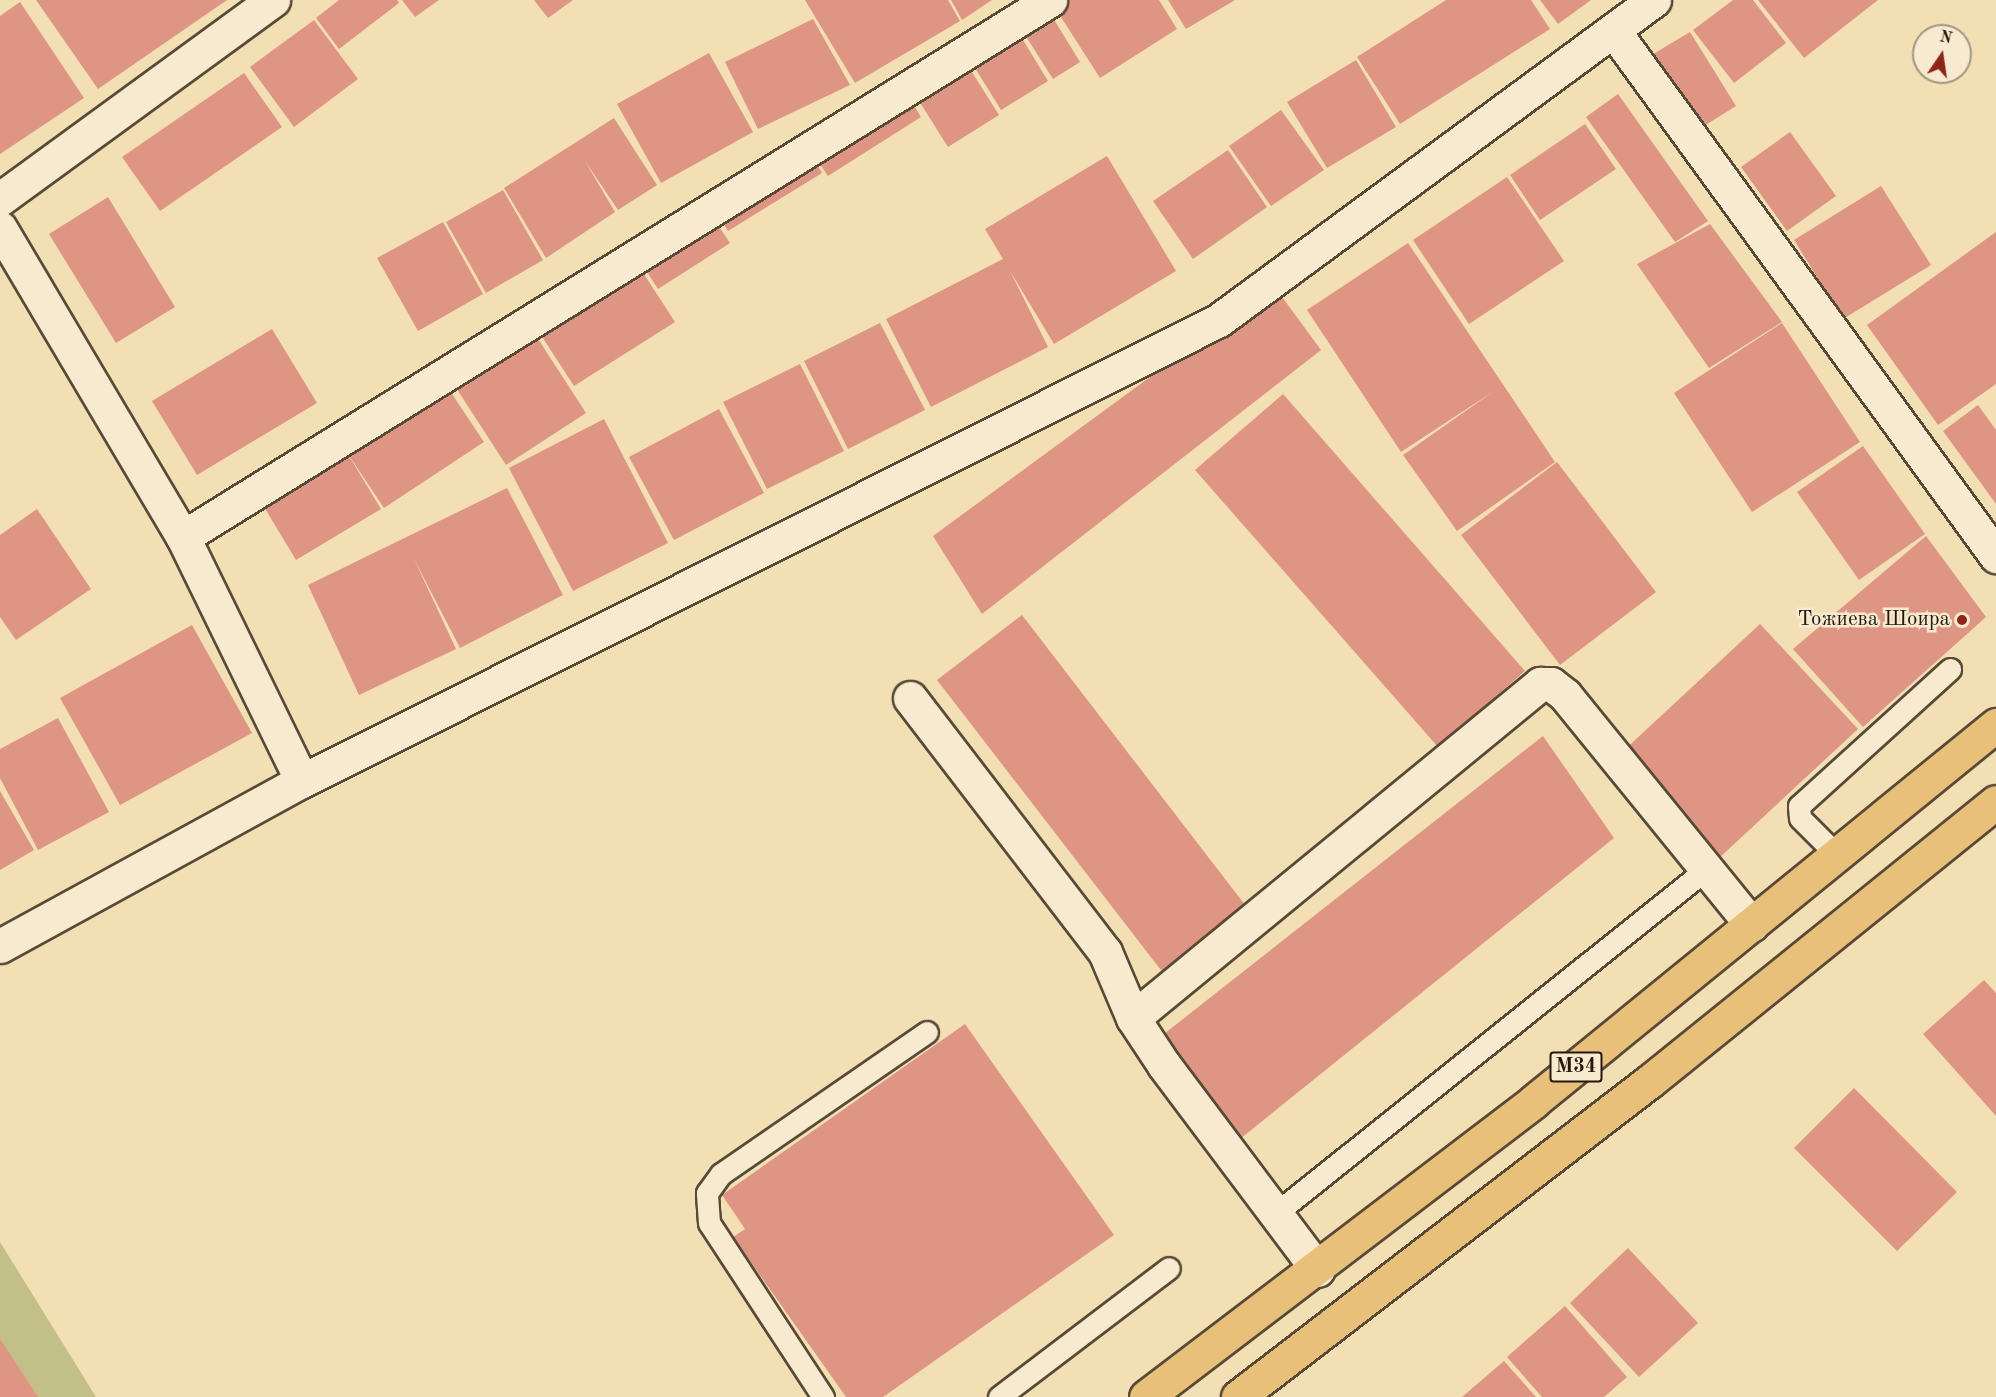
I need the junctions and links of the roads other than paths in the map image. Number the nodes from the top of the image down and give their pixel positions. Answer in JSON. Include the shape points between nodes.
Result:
{"nodes":[{"id":1,"x":273,"y":0,"type":"edge"},
{"id":2,"x":1050,"y":0,"type":"edge"},
{"id":3,"x":1654,"y":0,"type":"edge"},
{"id":4,"x":1613,"y":30,"type":"junction"},
{"id":5,"x":0,"y":199,"type":"edge"},
{"id":6,"x":0,"y":228,"type":"edge"},
{"id":7,"x":183,"y":537,"type":"junction"},
{"id":8,"x":1996,"y":556,"type":"edge"},
{"id":9,"x":1950,"y":669,"type":"dead end"},
{"id":10,"x":910,"y":698,"type":"dead end"},
{"id":11,"x":1996,"y":725,"type":"edge"},
{"id":12,"x":302,"y":781,"type":"junction"},
{"id":13,"x":1996,"y":802,"type":"edge"},
{"id":14,"x":1837,"y":855,"type":"junction"},
{"id":15,"x":1704,"y":871,"type":"junction"},
{"id":16,"x":1752,"y":925,"type":"junction"},
{"id":17,"x":0,"y":946,"type":"edge"},
{"id":18,"x":1133,"y":1018,"type":"junction"},
{"id":19,"x":927,"y":1032,"type":"dead end"},
{"id":20,"x":1276,"y":1214,"type":"junction"},
{"id":21,"x":1169,"y":1268,"type":"dead end"},
{"id":22,"x":1318,"y":1270,"type":"junction"},
{"id":23,"x":823,"y":1397,"type":"edge"},
{"id":24,"x":999,"y":1397,"type":"edge"},
{"id":25,"x":1146,"y":1397,"type":"edge"},
{"id":26,"x":1238,"y":1397,"type":"edge"}],
"edges":[{"from":1,"to":5,"type":"street"},
{"from":2,"to":7,"type":"street"},
{"from":3,"to":4,"type":"street"},
{"from":4,"to":8,"type":"street"},
{"from":4,"to":12,"type":"street","via":[[1219,320]]},
{"from":6,"to":7,"type":"street"},
{"from":7,"to":12,"type":"street"},
{"from":9,"to":14,"type":"lane","via":[[1799,806],[1800,818]]},
{"from":10,"to":18,"type":"street","via":[[1105,952]]},
{"from":11,"to":14,"type":"main road","number":"M34"},
{"from":12,"to":17,"type":"street"},
{"from":13,"to":26,"type":"main road","number":"M34","via":[[1650,1081]]},
{"from":14,"to":16,"type":"main road","number":"M34"},
{"from":15,"to":16,"type":"street"},
{"from":15,"to":18,"type":"street","via":[[1565,695],[1551,684],[1540,684]]},
{"from":15,"to":20,"type":"lane"},
{"from":16,"to":22,"type":"main road","number":"M34"},
{"from":18,"to":20,"type":"street"},
{"from":19,"to":23,"type":"lane","via":[[721,1174],[707,1193],[709,1223]]},
{"from":20,"to":22,"type":"street"},
{"from":21,"to":24,"type":"lane"},
{"from":22,"to":25,"type":"main road","number":"M34"}]}
